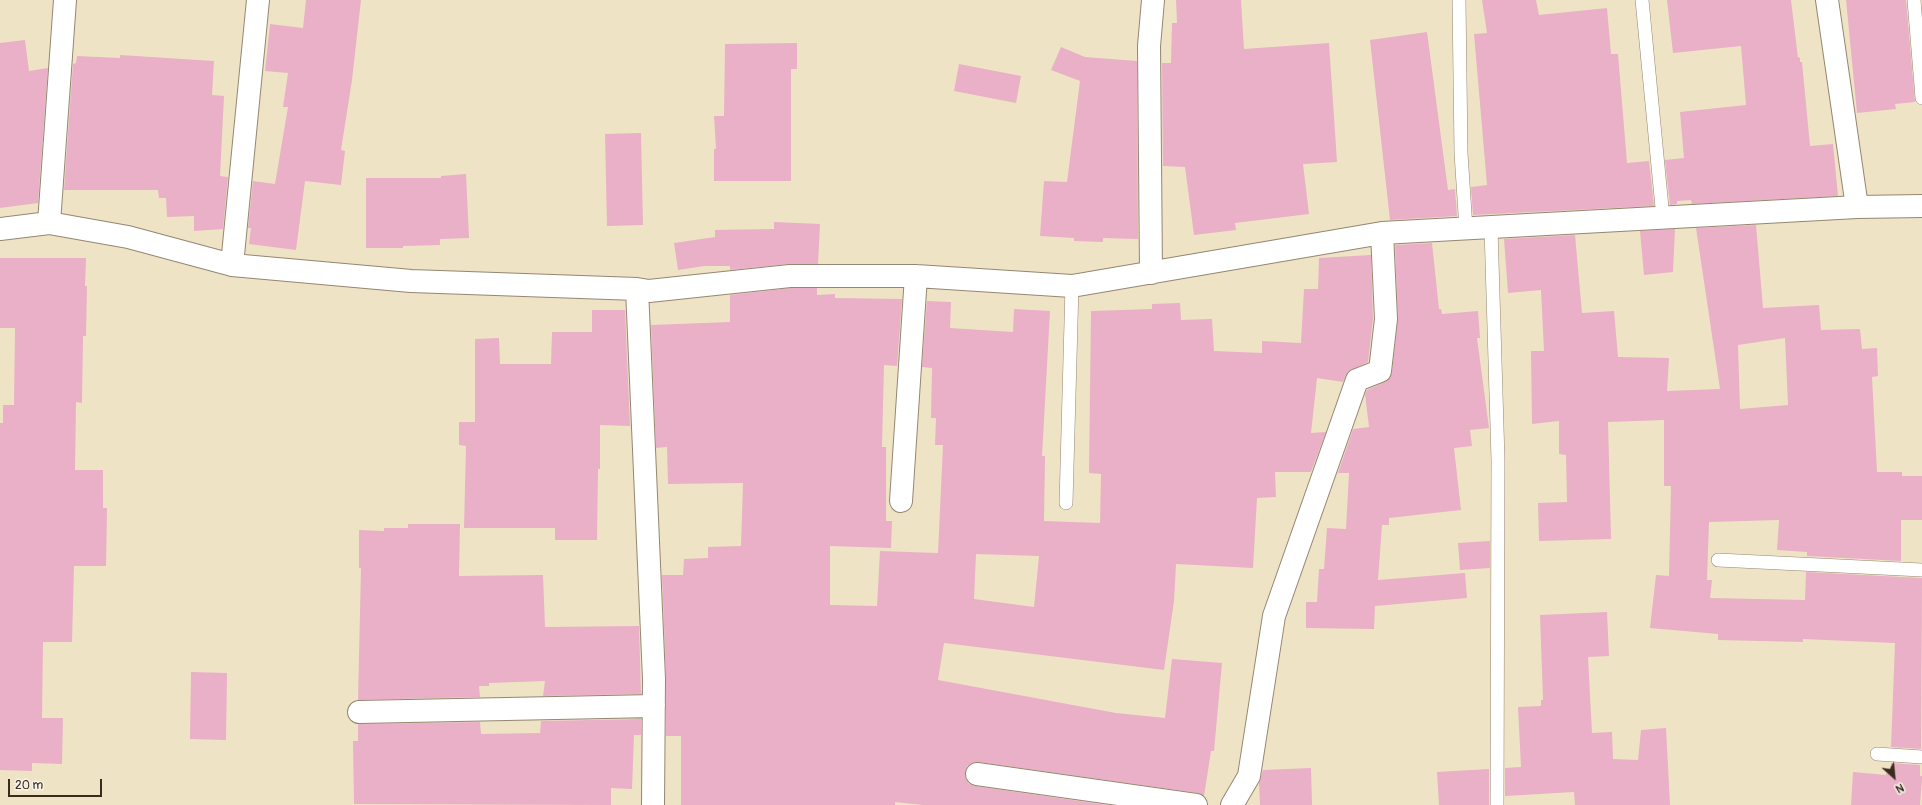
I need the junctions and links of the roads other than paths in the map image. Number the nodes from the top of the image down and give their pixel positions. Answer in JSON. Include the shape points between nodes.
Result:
{"nodes":[{"id":1,"x":65,"y":0,"type":"edge"},
{"id":2,"x":258,"y":0,"type":"edge"},
{"id":3,"x":1153,"y":0,"type":"edge"},
{"id":4,"x":1459,"y":0,"type":"edge"},
{"id":5,"x":1642,"y":0,"type":"edge"},
{"id":6,"x":1828,"y":0,"type":"edge"},
{"id":7,"x":1914,"y":0,"type":"edge"},
{"id":8,"x":1922,"y":98,"type":"edge"},
{"id":9,"x":1922,"y":206,"type":"edge"},
{"id":10,"x":1857,"y":207,"type":"junction"},
{"id":11,"x":1663,"y":218,"type":"junction"},
{"id":12,"x":50,"y":223,"type":"junction"},
{"id":13,"x":1491,"y":228,"type":"junction"},
{"id":14,"x":0,"y":229,"type":"edge"},
{"id":15,"x":1466,"y":229,"type":"junction"},
{"id":16,"x":1382,"y":233,"type":"junction"},
{"id":17,"x":232,"y":265,"type":"junction"},
{"id":18,"x":1151,"y":273,"type":"junction"},
{"id":19,"x":916,"y":276,"type":"junction"},
{"id":20,"x":1072,"y":286,"type":"junction"},
{"id":21,"x":637,"y":289,"type":"junction"},
{"id":22,"x":902,"y":501,"type":"dead end"},
{"id":23,"x":1066,"y":503,"type":"dead end"},
{"id":24,"x":1718,"y":560,"type":"dead end"},
{"id":25,"x":1922,"y":570,"type":"edge"},
{"id":26,"x":654,"y":706,"type":"junction"},
{"id":27,"x":359,"y":712,"type":"dead end"},
{"id":28,"x":1877,"y":754,"type":"dead end"},
{"id":29,"x":1922,"y":757,"type":"edge"},
{"id":30,"x":977,"y":774,"type":"dead end"},
{"id":31,"x":653,"y":805,"type":"edge"},
{"id":32,"x":1196,"y":805,"type":"edge"},
{"id":33,"x":1232,"y":805,"type":"edge"},
{"id":34,"x":1497,"y":805,"type":"edge"}],
"edges":[{"from":1,"to":12,"type":"street"},
{"from":2,"to":17,"type":"street"},
{"from":3,"to":18,"type":"street","via":[[1150,46]]},
{"from":4,"to":15,"type":"lane","via":[[1461,153]]},
{"from":5,"to":11,"type":"lane"},
{"from":6,"to":10,"type":"street"},
{"from":7,"to":8,"type":"lane"},
{"from":9,"to":10,"type":"street"},
{"from":10,"to":11,"type":"street"},
{"from":11,"to":13,"type":"street"},
{"from":12,"to":14,"type":"street"},
{"from":12,"to":17,"type":"street","via":[[128,237]]},
{"from":13,"to":15,"type":"street"},
{"from":13,"to":34,"type":"lane","via":[[1498,460]]},
{"from":15,"to":16,"type":"street"},
{"from":16,"to":18,"type":"street"},
{"from":16,"to":33,"type":"street","via":[[1386,319],[1380,371],[1357,380],[1274,616],[1249,776]]},
{"from":17,"to":21,"type":"street","via":[[411,281]]},
{"from":18,"to":20,"type":"street"},
{"from":19,"to":20,"type":"street"},
{"from":19,"to":21,"type":"street","via":[[790,276],[649,291]]},
{"from":19,"to":22,"type":"street"},
{"from":20,"to":23,"type":"lane"},
{"from":21,"to":26,"type":"street"},
{"from":24,"to":25,"type":"lane"},
{"from":26,"to":27,"type":"street"},
{"from":26,"to":31,"type":"street"},
{"from":28,"to":29,"type":"lane"},
{"from":30,"to":32,"type":"street"}]}
